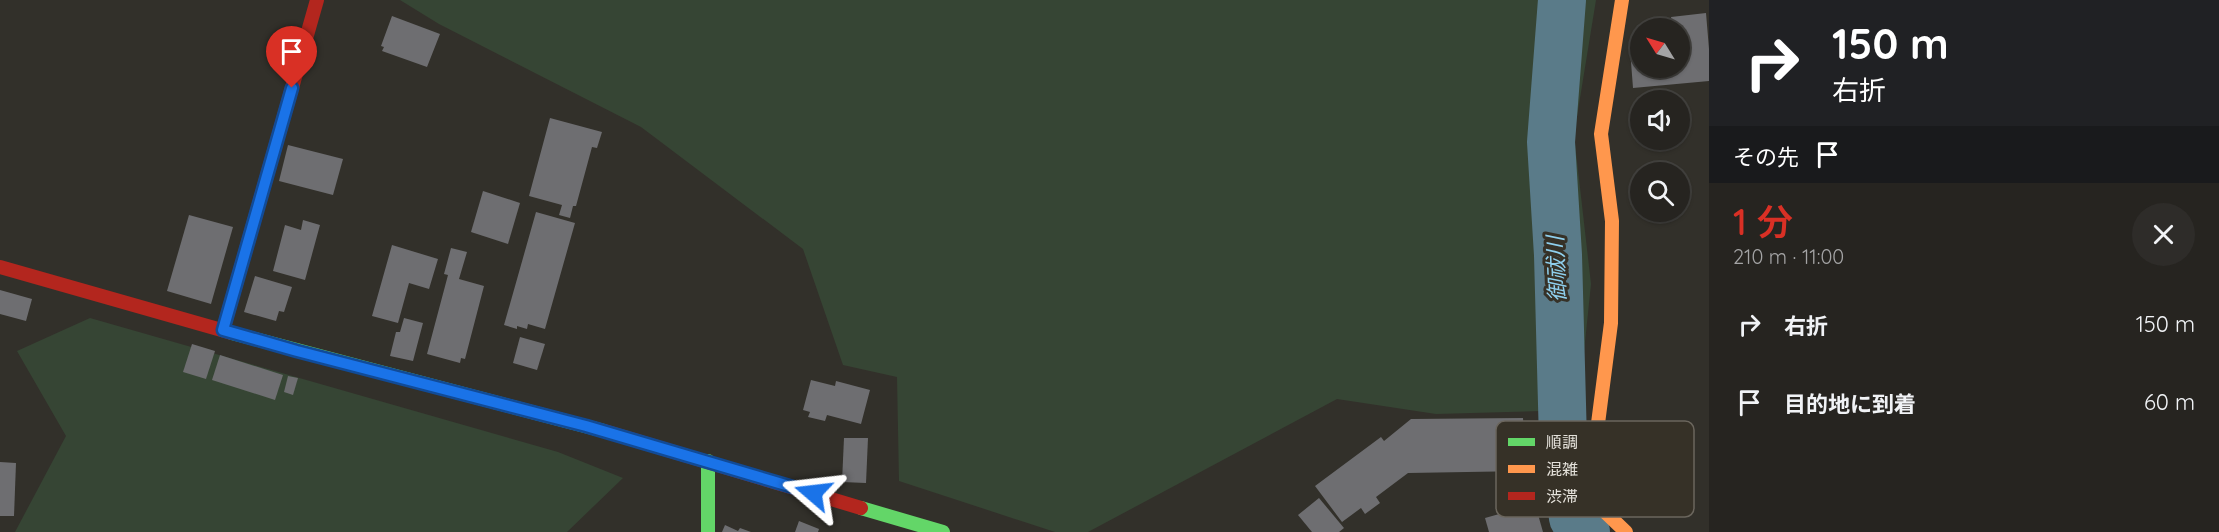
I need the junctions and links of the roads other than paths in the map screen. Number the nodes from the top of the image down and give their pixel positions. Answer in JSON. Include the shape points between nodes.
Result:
{"nodes":[{"id":1,"x":317,"y":0,"type":"edge"},
{"id":2,"x":1622,"y":0,"type":"edge"},
{"id":3,"x":0,"y":267,"type":"edge"},
{"id":4,"x":223,"y":330,"type":"junction"},
{"id":5,"x":1598,"y":421,"type":"edge"},
{"id":6,"x":708,"y":461,"type":"junction"},
{"id":7,"x":1610,"y":517,"type":"edge"},
{"id":8,"x":708,"y":532,"type":"edge"},
{"id":9,"x":943,"y":532,"type":"edge"},
{"id":10,"x":1626,"y":532,"type":"edge"}],
"edges":[{"from":1,"to":4,"type":"street"},
{"from":2,"to":5,"type":"street","via":[[1602,134],[1612,221],[1611,323]]},
{"from":3,"to":4,"type":"street"},
{"from":4,"to":6,"type":"street"},
{"from":6,"to":8,"type":"street"},
{"from":6,"to":9,"type":"street"},
{"from":7,"to":10,"type":"street"}]}
